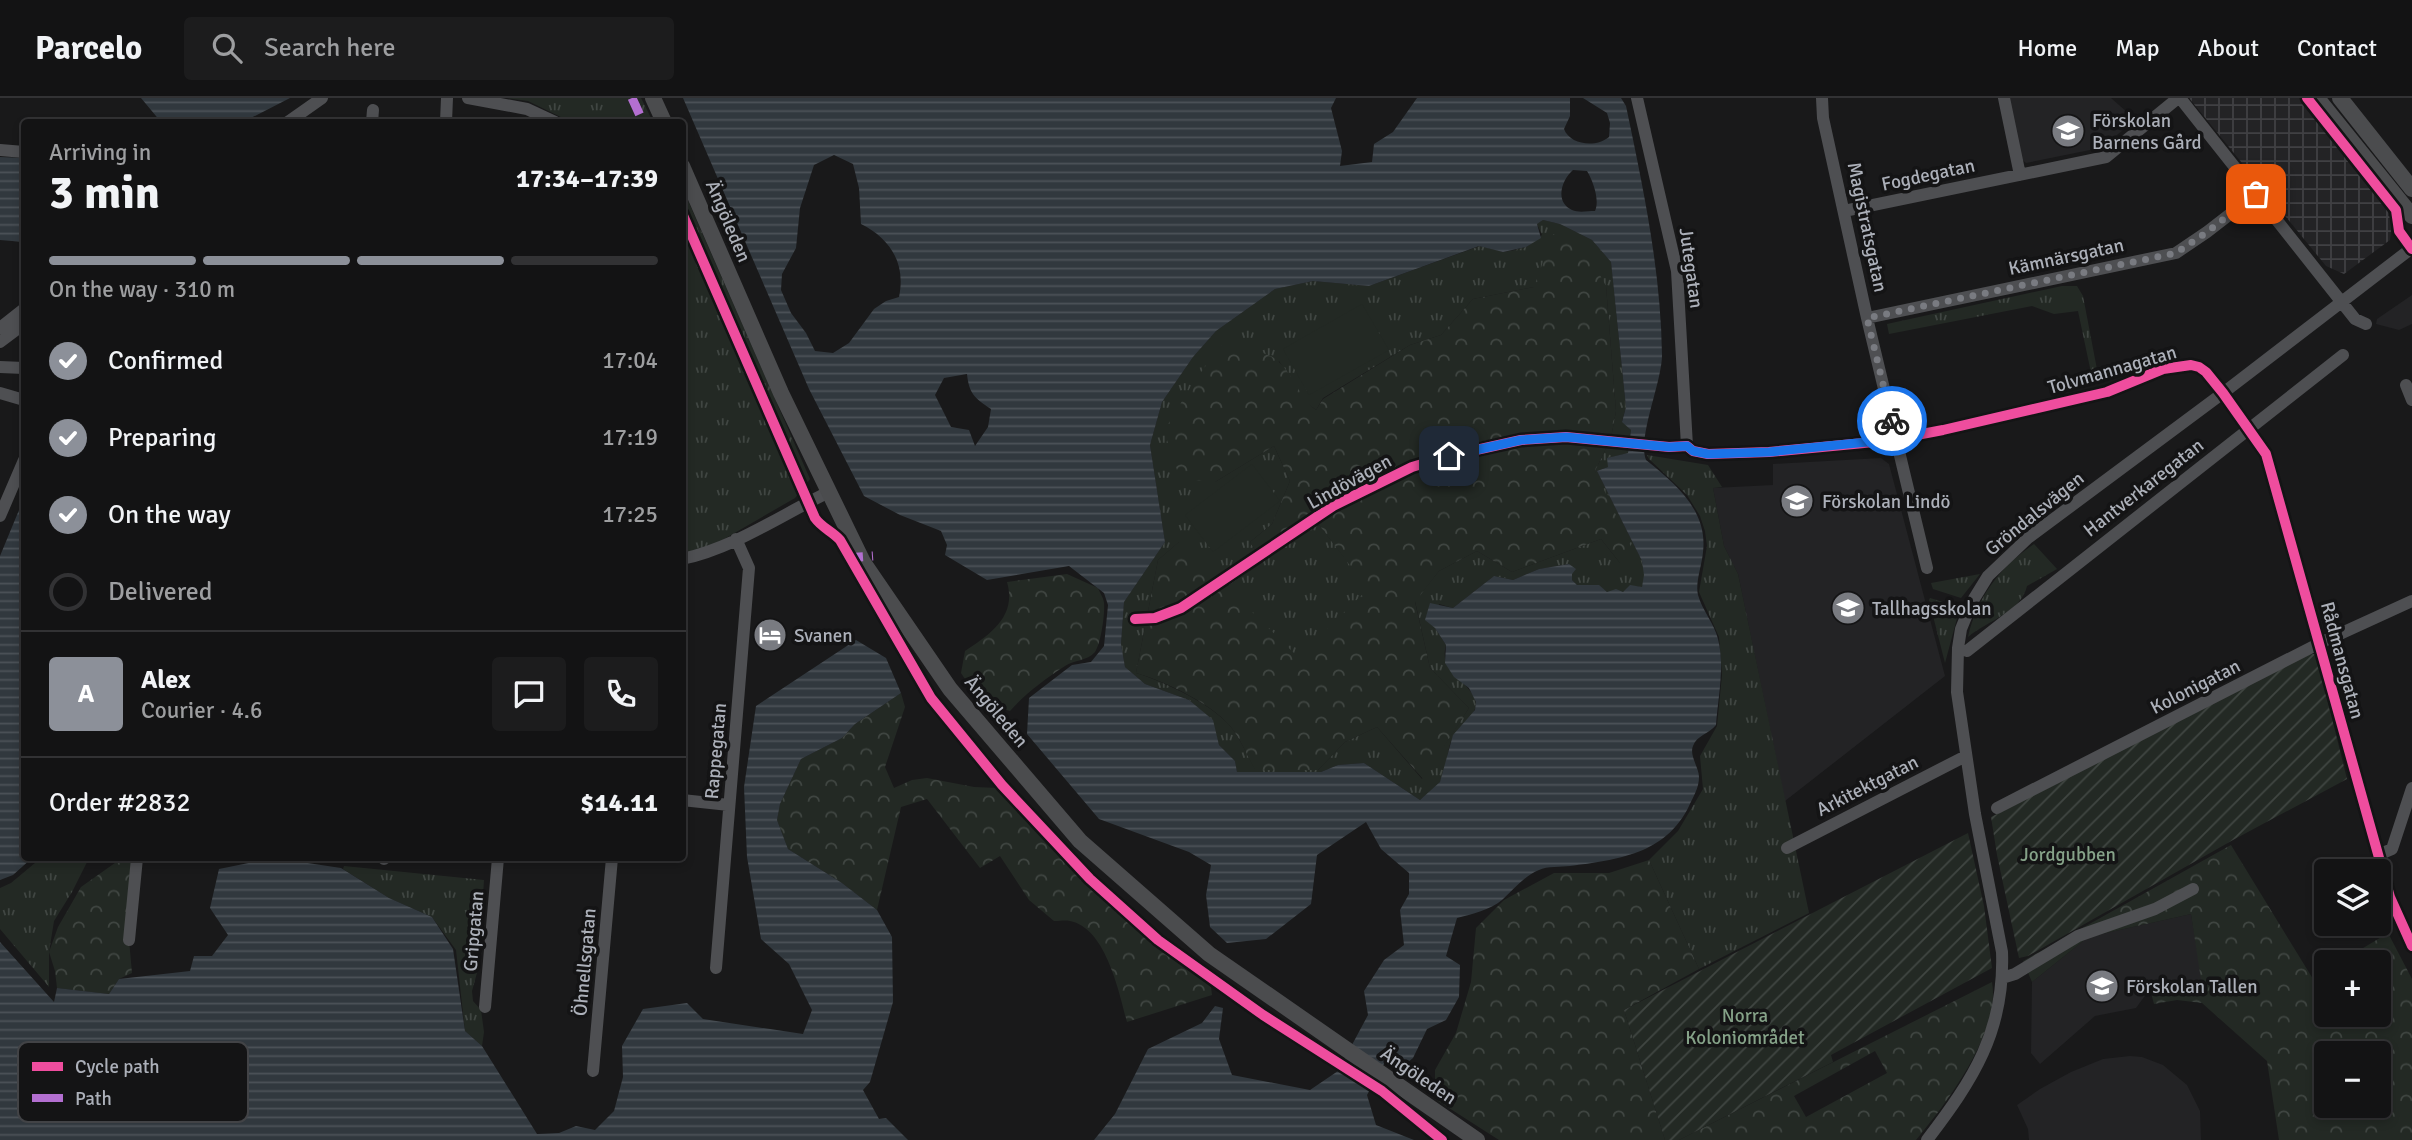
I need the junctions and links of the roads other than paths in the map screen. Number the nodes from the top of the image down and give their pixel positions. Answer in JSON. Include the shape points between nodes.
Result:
{"nodes":[{"id":1,"x":322,"y":98,"type":"edge"},
{"id":2,"x":447,"y":98,"type":"edge"},
{"id":3,"x":468,"y":98,"type":"edge"},
{"id":4,"x":653,"y":98,"type":"edge"},
{"id":5,"x":1637,"y":98,"type":"edge"},
{"id":6,"x":1822,"y":98,"type":"edge"},
{"id":7,"x":2004,"y":98,"type":"edge"},
{"id":8,"x":2179,"y":98,"type":"edge"},
{"id":9,"x":2317,"y":98,"type":"edge"},
{"id":10,"x":2340,"y":98,"type":"edge"},
{"id":11,"x":292,"y":119,"type":"edge"},
{"id":12,"x":446,"y":119,"type":"edge"},
{"id":13,"x":549,"y":119,"type":"edge"},
{"id":14,"x":663,"y":119,"type":"edge"},
{"id":15,"x":0,"y":150,"type":"edge"},
{"id":16,"x":21,"y":152,"type":"edge"},
{"id":17,"x":2021,"y":174,"type":"junction"},
{"id":18,"x":686,"y":175,"type":"edge"},
{"id":19,"x":2412,"y":188,"type":"edge"},
{"id":20,"x":2256,"y":194,"type":"junction"},
{"id":21,"x":1844,"y":211,"type":"junction"},
{"id":22,"x":2412,"y":216,"type":"edge"},
{"id":23,"x":2412,"y":248,"type":"edge"},
{"id":24,"x":2342,"y":301,"type":"junction"},
{"id":25,"x":21,"y":312,"type":"edge"},
{"id":26,"x":1867,"y":318,"type":"junction"},
{"id":27,"x":2367,"y":324,"type":"dead end"},
{"id":28,"x":21,"y":326,"type":"edge"},
{"id":29,"x":0,"y":328,"type":"edge"},
{"id":30,"x":0,"y":342,"type":"edge"},
{"id":31,"x":2343,"y":355,"type":"dead end"},
{"id":32,"x":0,"y":366,"type":"edge"},
{"id":33,"x":21,"y":368,"type":"edge"},
{"id":34,"x":2406,"y":385,"type":"dead end"},
{"id":35,"x":0,"y":393,"type":"edge"},
{"id":36,"x":2224,"y":393,"type":"junction"},
{"id":37,"x":21,"y":399,"type":"edge"},
{"id":38,"x":2412,"y":400,"type":"edge"},
{"id":39,"x":1959,"y":426,"type":"joint"},
{"id":40,"x":2249,"y":429,"type":"junction"},
{"id":41,"x":1897,"y":439,"type":"junction"},
{"id":42,"x":1687,"y":446,"type":"junction"},
{"id":43,"x":21,"y":467,"type":"edge"},
{"id":44,"x":829,"y":492,"type":"junction"},
{"id":45,"x":0,"y":516,"type":"edge"},
{"id":46,"x":736,"y":539,"type":"junction"},
{"id":47,"x":686,"y":558,"type":"edge"},
{"id":48,"x":1927,"y":568,"type":"dead end"},
{"id":49,"x":1227,"y":579,"type":"dead end"},
{"id":50,"x":2412,"y":601,"type":"edge"},
{"id":51,"x":2320,"y":643,"type":"junction"},
{"id":52,"x":1967,"y":652,"type":"dead end"},
{"id":53,"x":1966,"y":758,"type":"junction"},
{"id":54,"x":2412,"y":788,"type":"edge"},
{"id":55,"x":686,"y":800,"type":"edge"},
{"id":56,"x":729,"y":804,"type":"junction"},
{"id":57,"x":1997,"y":808,"type":"dead end"},
{"id":58,"x":1787,"y":848,"type":"dead end"},
{"id":59,"x":2378,"y":855,"type":"junction"},
{"id":60,"x":137,"y":861,"type":"edge"},
{"id":61,"x":498,"y":861,"type":"edge"},
{"id":62,"x":612,"y":861,"type":"edge"},
{"id":63,"x":2193,"y":889,"type":"dead end"},
{"id":64,"x":129,"y":940,"type":"dead end"},
{"id":65,"x":2412,"y":946,"type":"edge"},
{"id":66,"x":716,"y":968,"type":"dead end"},
{"id":67,"x":2001,"y":978,"type":"junction"},
{"id":68,"x":485,"y":1007,"type":"dead end"},
{"id":69,"x":593,"y":1071,"type":"dead end"},
{"id":70,"x":1473,"y":1137,"type":"edge"},
{"id":71,"x":1927,"y":1140,"type":"edge"}],
"edges":[{"from":1,"to":11,"type":"street"},
{"from":2,"to":12,"type":"street"},
{"from":3,"to":13,"type":"street","via":[[527,109]]},
{"from":4,"to":14,"type":"main road"},
{"from":5,"to":42,"type":"street","name":"Jutegatan","via":[[1677,271]]},
{"from":6,"to":21,"type":"street","name":"Magistratsgatan"},
{"from":7,"to":17,"type":"street"},
{"from":8,"to":17,"type":"street","name":"Fogdegatan","via":[[2106,156]]},
{"from":8,"to":20,"type":"street"},
{"from":9,"to":22,"type":"main road"},
{"from":10,"to":19,"type":"main road"},
{"from":15,"to":16,"type":"street"},
{"from":17,"to":21,"type":"street","name":"Fogdegatan"},
{"from":18,"to":44,"type":"main road","name":"Ängöleden"},
{"from":20,"to":24,"type":"street"},
{"from":20,"to":26,"type":"street","name":"Kämnärsgatan","via":[[2176,253]]},
{"from":21,"to":26,"type":"street","name":"Magistratsgatan"},
{"from":23,"to":24,"type":"street","name":"Gröndalsvägen"},
{"from":24,"to":27,"type":"street","via":[[2355,318]]},
{"from":24,"to":36,"type":"street","name":"Gröndalsvägen"},
{"from":25,"to":29,"type":"street"},
{"from":26,"to":41,"type":"street","name":"Magistratsgatan"},
{"from":28,"to":30,"type":"street"},
{"from":31,"to":40,"type":"street","name":"Hantverkaregatan"},
{"from":32,"to":33,"type":"street"},
{"from":34,"to":38,"type":"street"},
{"from":35,"to":37,"type":"street"},
{"from":36,"to":39,"type":"street","name":"Tolvmannagatan","via":[[2199,367],[2190,365],[2146,375],[2107,392]]},
{"from":36,"to":40,"type":"street","name":"Rådmansgatan"},
{"from":36,"to":53,"type":"street","name":"Gröndalsvägen","via":[[2028,538],[1983,584],[1964,623],[1955,668]]},
{"from":39,"to":41,"type":"street","name":"Lindövägen"},
{"from":40,"to":51,"type":"street","name":"Rådmansgatan","via":[[2266,454]]},
{"from":40,"to":52,"type":"street","name":"Hantverkaregatan"},
{"from":41,"to":42,"type":"street","name":"Lindövägen","via":[[1708,454]]},
{"from":41,"to":48,"type":"street","name":"Magistratsgatan"},
{"from":42,"to":49,"type":"street","name":"Lindövägen","via":[[1566,437],[1521,440],[1449,456],[1412,467],[1333,506]]},
{"from":43,"to":45,"type":"street"},
{"from":44,"to":46,"type":"street"},
{"from":44,"to":70,"type":"main road","name":"Ängöleden","via":[[863,562],[944,680],[1080,841],[1209,954]]},
{"from":46,"to":47,"type":"street"},
{"from":46,"to":56,"type":"street","name":"Rappegatan","via":[[750,568]]},
{"from":50,"to":51,"type":"street","name":"Kolonigatan"},
{"from":51,"to":57,"type":"street","name":"Kolonigatan"},
{"from":51,"to":59,"type":"street","name":"Rådmansgatan"},
{"from":53,"to":58,"type":"street","name":"Arkitektgatan"},
{"from":53,"to":67,"type":"street","name":"Gröndalsvägen","via":[[2002,952]]},
{"from":54,"to":59,"type":"street","via":[[2392,849]]},
{"from":55,"to":56,"type":"street"},
{"from":56,"to":66,"type":"street","name":"Rappegatan"},
{"from":59,"to":65,"type":"street","name":"Rådmansgatan"},
{"from":60,"to":64,"type":"street"},
{"from":61,"to":68,"type":"street","name":"Gripgatan"},
{"from":62,"to":69,"type":"street","name":"Öhnellsgatan"},
{"from":63,"to":67,"type":"street","via":[[2155,909],[2078,936]]},
{"from":67,"to":71,"type":"street","name":"Gröndalsvägen","via":[[1996,1021],[1980,1062]]}]}
